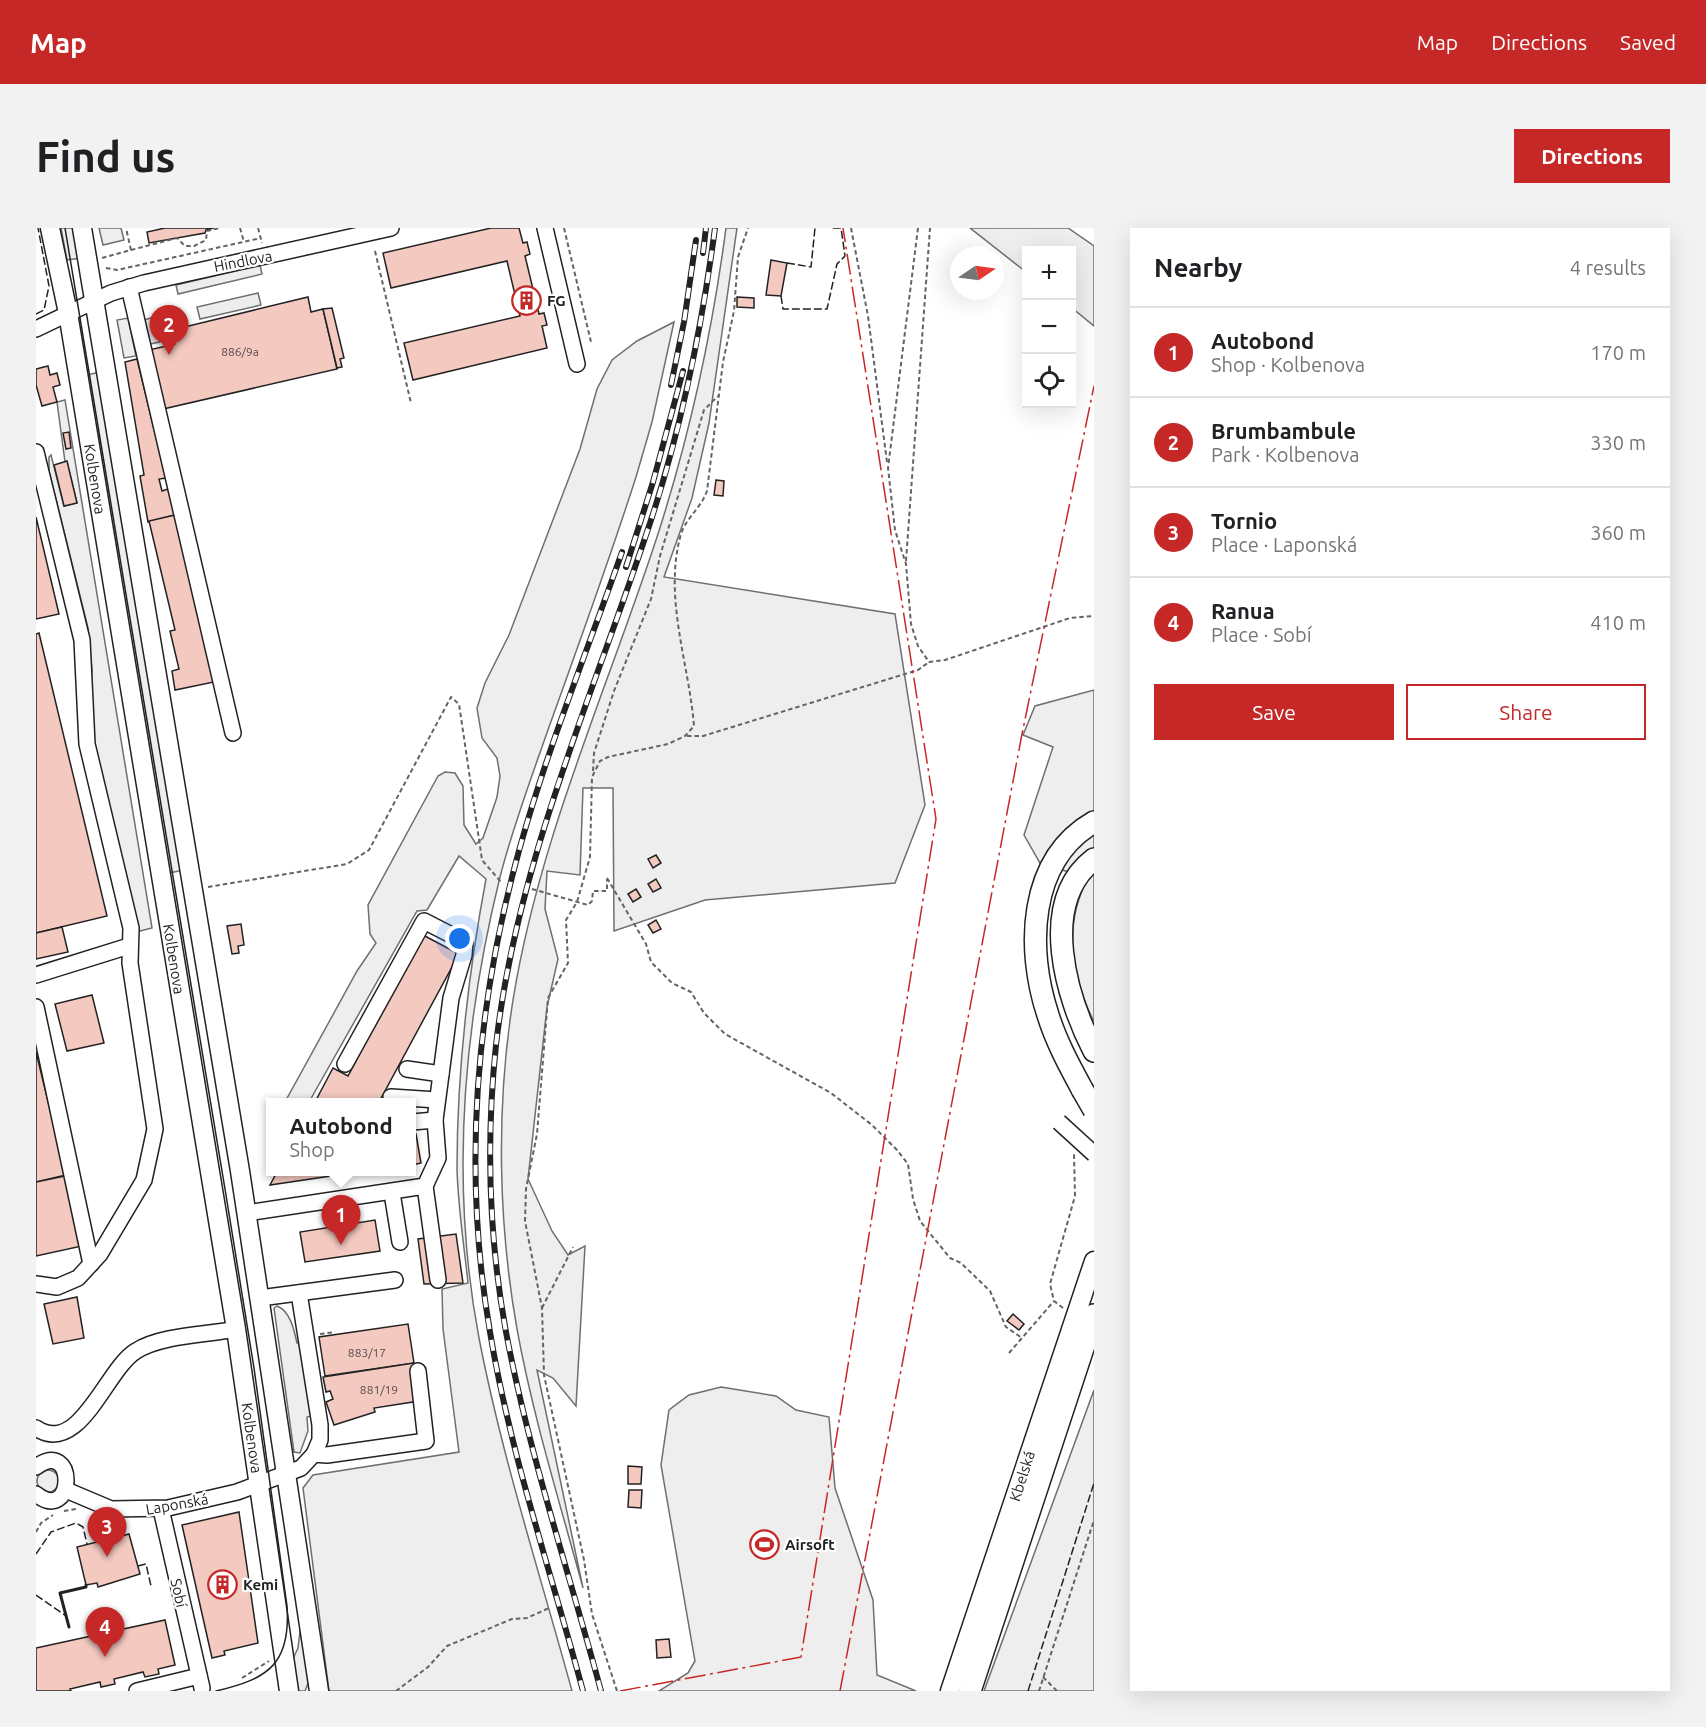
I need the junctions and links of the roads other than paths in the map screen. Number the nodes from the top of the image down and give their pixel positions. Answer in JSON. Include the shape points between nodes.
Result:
{"nodes":[{"id":1,"x":50,"y":228,"type":"edge"},
{"id":2,"x":82,"y":228,"type":"edge"},
{"id":3,"x":391,"y":228,"type":"edge"},
{"id":4,"x":545,"y":228,"type":"edge"},
{"id":5,"x":129,"y":287,"type":"junction"},
{"id":6,"x":96,"y":300,"type":"junction"},
{"id":7,"x":68,"y":313,"type":"junction"},
{"id":8,"x":36,"y":329,"type":"edge"},
{"id":9,"x":577,"y":364,"type":"dead end"},
{"id":10,"x":36,"y":452,"type":"edge"},
{"id":11,"x":233,"y":733,"type":"dead end"},
{"id":12,"x":1094,"y":822,"type":"edge"},
{"id":13,"x":1094,"y":859,"type":"edge"},
{"id":14,"x":129,"y":946,"type":"junction"},
{"id":15,"x":36,"y":975,"type":"edge"},
{"id":16,"x":36,"y":1006,"type":"edge"},
{"id":17,"x":1094,"y":1052,"type":"edge"},
{"id":18,"x":345,"y":1064,"type":"dead end"},
{"id":19,"x":407,"y":1069,"type":"dead end"},
{"id":20,"x":441,"y":1074,"type":"junction"},
{"id":21,"x":391,"y":1097,"type":"dead end"},
{"id":22,"x":406,"y":1098,"type":"edge"},
{"id":23,"x":416,"y":1099,"type":"edge"},
{"id":24,"x":437,"y":1100,"type":"junction"},
{"id":25,"x":1094,"y":1110,"type":"edge"},
{"id":26,"x":435,"y":1120,"type":"junction"},
{"id":27,"x":416,"y":1122,"type":"edge"},
{"id":28,"x":1059,"y":1122,"type":"dead end"},
{"id":29,"x":1094,"y":1154,"type":"edge"},
{"id":30,"x":425,"y":1186,"type":"junction"},
{"id":31,"x":392,"y":1193,"type":"junction"},
{"id":32,"x":247,"y":1213,"type":"junction"},
{"id":33,"x":400,"y":1242,"type":"dead end"},
{"id":34,"x":1094,"y":1261,"type":"edge"},
{"id":35,"x":91,"y":1264,"type":"junction"},
{"id":36,"x":395,"y":1280,"type":"dead end"},
{"id":37,"x":438,"y":1280,"type":"dead end"},
{"id":38,"x":36,"y":1284,"type":"edge"},
{"id":39,"x":300,"y":1293,"type":"junction"},
{"id":40,"x":260,"y":1298,"type":"junction"},
{"id":41,"x":1094,"y":1315,"type":"edge"},
{"id":42,"x":236,"y":1329,"type":"junction"},
{"id":43,"x":1094,"y":1340,"type":"edge"},
{"id":44,"x":418,"y":1371,"type":"dead end"},
{"id":45,"x":1067,"y":1396,"type":"junction"},
{"id":46,"x":36,"y":1428,"type":"edge"},
{"id":47,"x":314,"y":1454,"type":"junction"},
{"id":48,"x":36,"y":1467,"type":"edge"},
{"id":49,"x":288,"y":1473,"type":"junction"},
{"id":50,"x":258,"y":1483,"type":"junction"},
{"id":51,"x":66,"y":1490,"type":"junction"},
{"id":52,"x":37,"y":1497,"type":"edge"},
{"id":53,"x":161,"y":1509,"type":"junction"},
{"id":54,"x":137,"y":1691,"type":"edge"},
{"id":55,"x":289,"y":1691,"type":"edge"},
{"id":56,"x":319,"y":1691,"type":"edge"},
{"id":57,"x":950,"y":1691,"type":"edge"},
{"id":58,"x":970,"y":1691,"type":"edge"}],
"edges":[{"from":1,"to":7,"type":"main road","name":"Kolbenova"},
{"from":2,"to":6,"type":"main road","name":"Kolbenova"},
{"from":3,"to":5,"type":"street","name":"Hindlova"},
{"from":4,"to":9,"type":"street"},
{"from":5,"to":6,"type":"street","name":"Hindlova"},
{"from":5,"to":11,"type":"street"},
{"from":6,"to":7,"type":"street","name":"Hindlova"},
{"from":6,"to":32,"type":"main road","name":"Kolbenova"},
{"from":7,"to":8,"type":"street","name":"Hindlova"},
{"from":7,"to":42,"type":"main road","name":"Kolbenova"},
{"from":10,"to":14,"type":"street","via":[[82,640],[87,744],[131,928]]},
{"from":12,"to":25,"type":"highway","bridge":true,"via":[[1071,839],[1049,870],[1038,903],[1035,932],[1047,1013]]},
{"from":13,"to":17,"type":"highway","via":[[1072,888],[1062,949],[1070,996]]},
{"from":14,"to":15,"type":"street"},
{"from":14,"to":35,"type":"street","via":[[155,1129],[144,1180]]},
{"from":16,"to":35,"type":"street"},
{"from":18,"to":20,"type":"street","via":[[424,921],[465,942],[451,998]]},
{"from":19,"to":20,"type":"street"},
{"from":20,"to":24,"type":"street"},
{"from":21,"to":22,"type":"street"},
{"from":23,"to":24,"type":"street"},
{"from":24,"to":26,"type":"street"},
{"from":26,"to":27,"type":"street"},
{"from":26,"to":30,"type":"street","via":[[438,1158]]},
{"from":28,"to":29,"type":"street","bridge":true},
{"from":30,"to":31,"type":"street"},
{"from":30,"to":37,"type":"street"},
{"from":31,"to":32,"type":"street"},
{"from":31,"to":33,"type":"street"},
{"from":32,"to":40,"type":"main road","name":"Kolbenova"},
{"from":34,"to":57,"type":"main road","name":"Kbelská"},
{"from":35,"to":38,"type":"street","via":[[78,1278],[57,1287]]},
{"from":36,"to":39,"type":"street"},
{"from":39,"to":40,"type":"street"},
{"from":39,"to":47,"type":"street","via":[[320,1425],[320,1440]]},
{"from":40,"to":49,"type":"main road","name":"Kolbenova"},
{"from":41,"to":45,"type":"highway","name":"Kbelská"},
{"from":42,"to":46,"type":"street","via":[[151,1343],[125,1359],[73,1428],[58,1434]]},
{"from":42,"to":50,"type":"main road","name":"Kolbenova"},
{"from":43,"to":45,"type":"highway"},
{"from":44,"to":47,"type":"street","via":[[426,1441]]},
{"from":45,"to":58,"type":"highway","name":"Kbelská"},
{"from":47,"to":49,"type":"street","name":"Laponská","via":[[301,1468]]},
{"from":48,"to":51,"type":"street","via":[[48,1462],[59,1464],[68,1479]]},
{"from":49,"to":50,"type":"street","name":"Laponská"},
{"from":49,"to":56,"type":"main road","name":"Kolbenova"},
{"from":50,"to":53,"type":"street","name":"Laponská","via":[[237,1492]]},
{"from":50,"to":55,"type":"main road","name":"Kolbenova"},
{"from":51,"to":52,"type":"street","via":[[51,1500]]},
{"from":51,"to":53,"type":"street","name":"Laponská","via":[[111,1509]]},
{"from":53,"to":54,"type":"street","name":"Sobí","via":[[200,1682]]}]}
